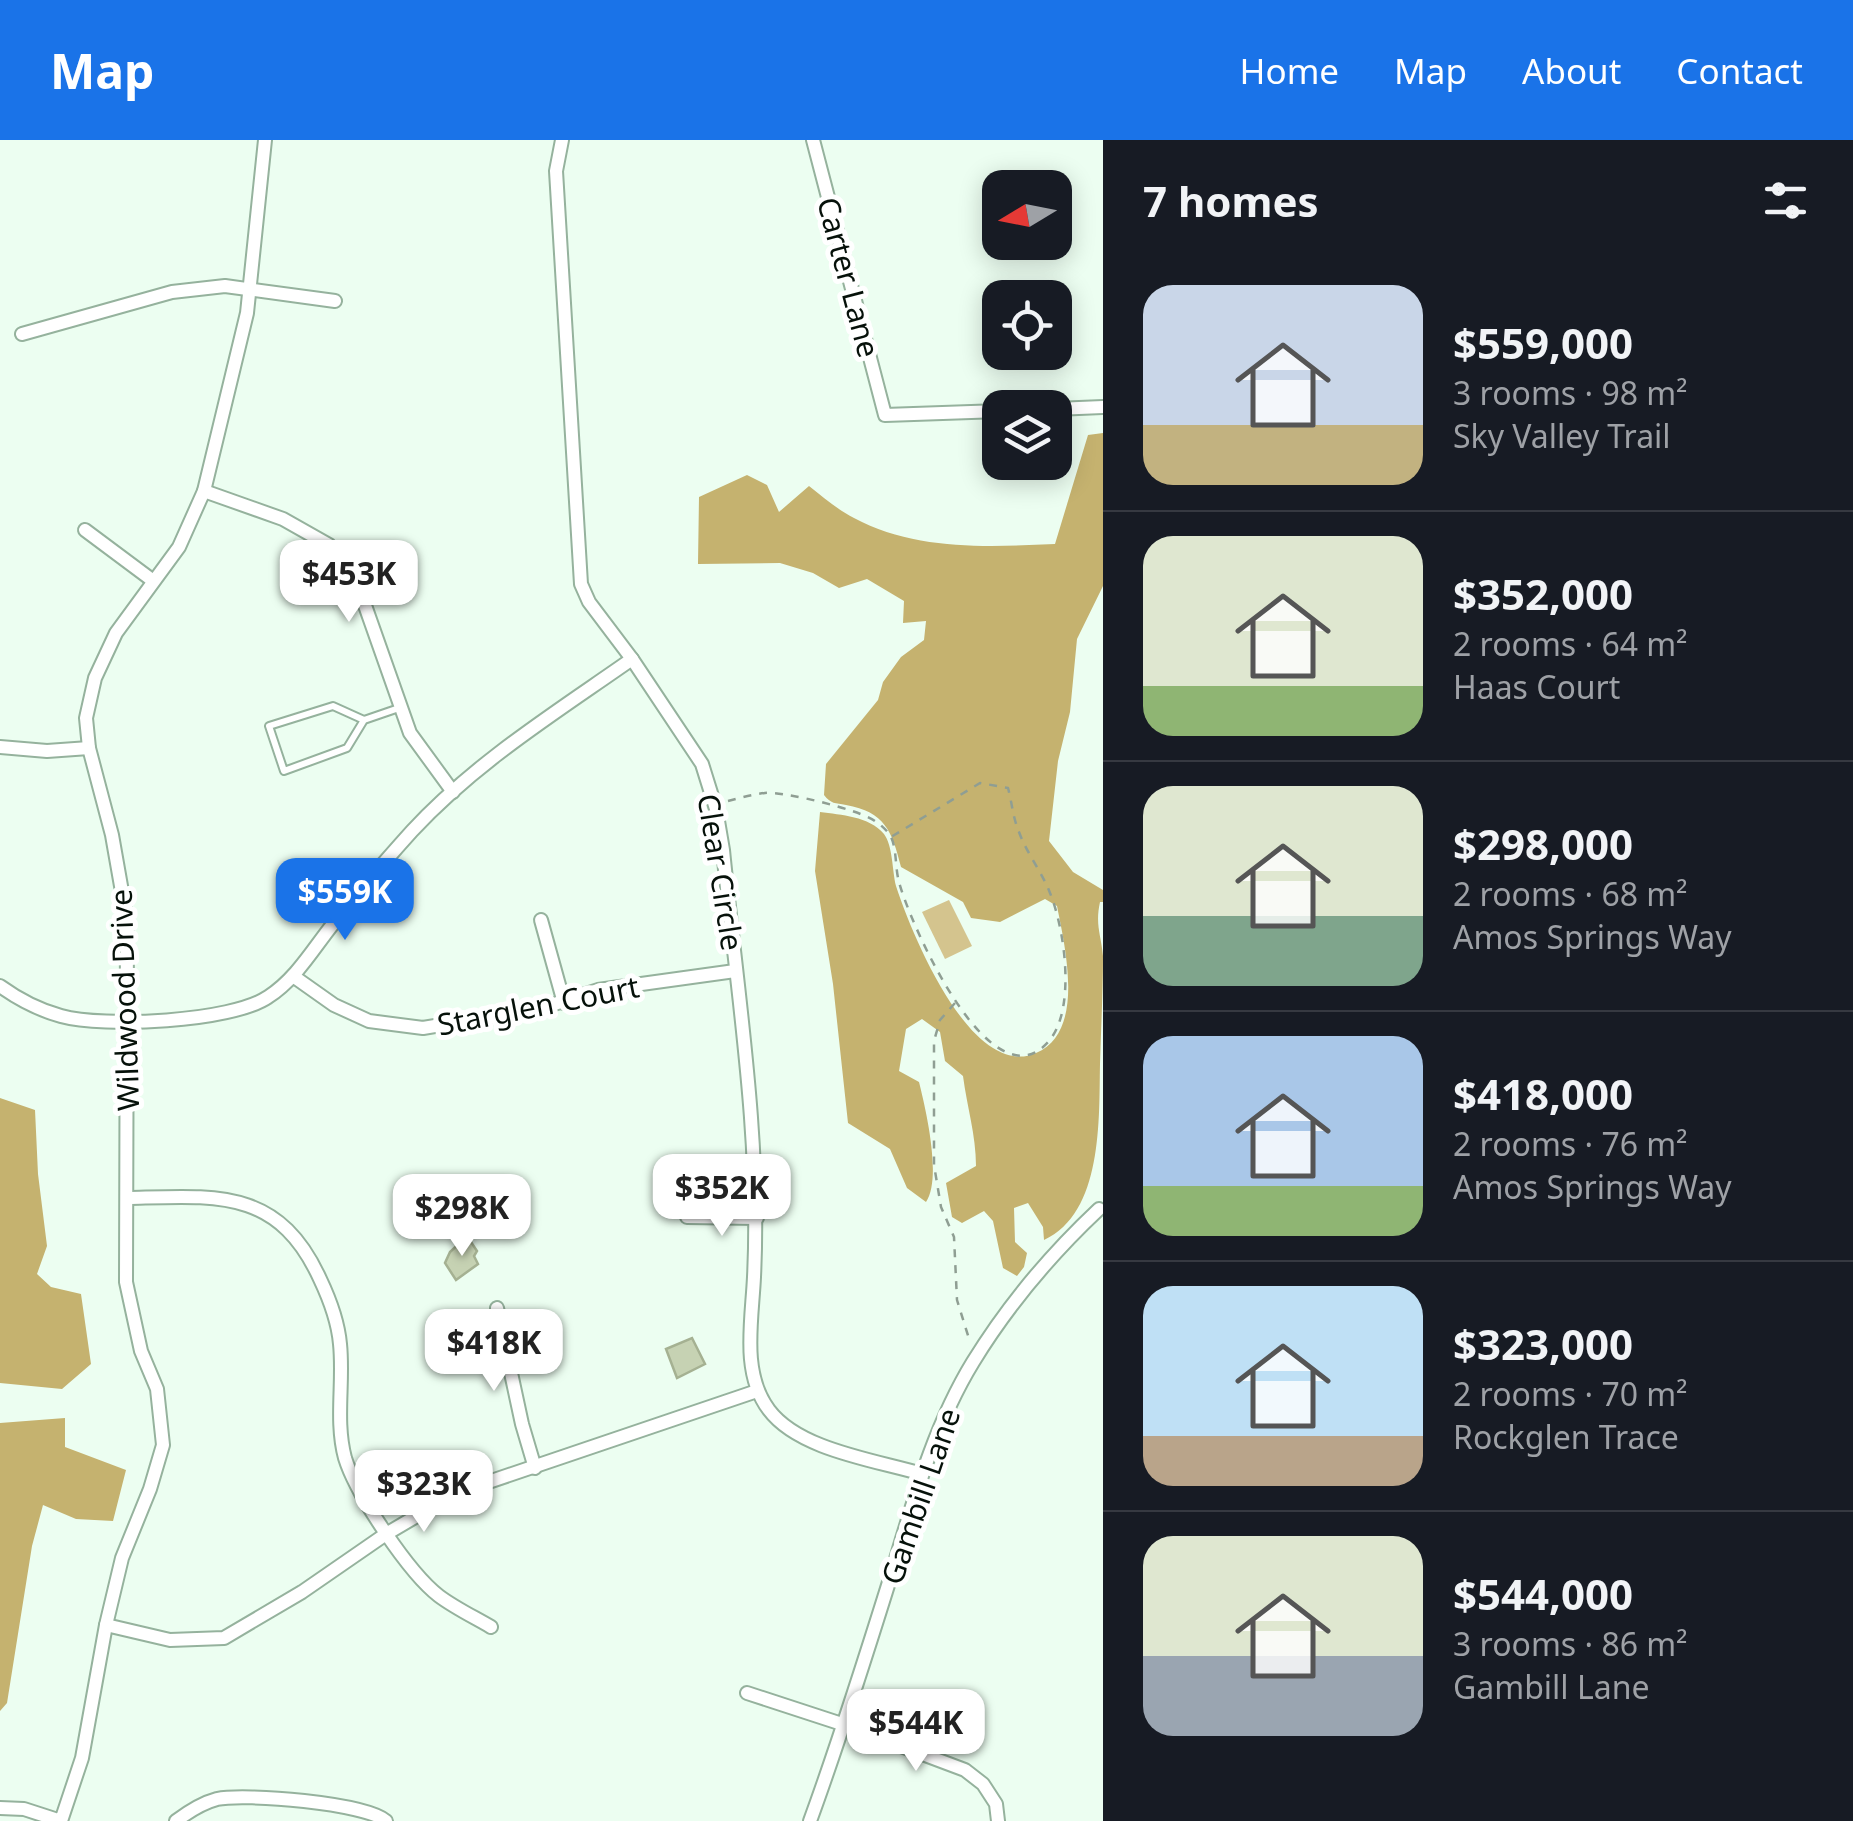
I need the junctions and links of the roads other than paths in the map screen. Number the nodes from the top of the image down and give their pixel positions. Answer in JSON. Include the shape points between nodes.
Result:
{"nodes":[{"id":1,"x":265,"y":140,"type":"edge"},
{"id":2,"x":562,"y":140,"type":"edge"},
{"id":3,"x":813,"y":140,"type":"edge"},
{"id":4,"x":251,"y":288,"type":"junction"},
{"id":5,"x":335,"y":301,"type":"dead end"},
{"id":6,"x":22,"y":334,"type":"dead end"},
{"id":7,"x":1103,"y":407,"type":"edge"},
{"id":8,"x":1072,"y":408,"type":"edge"},
{"id":9,"x":982,"y":411,"type":"edge"},
{"id":10,"x":204,"y":491,"type":"junction"},
{"id":11,"x":85,"y":530,"type":"dead end"},
{"id":12,"x":152,"y":580,"type":"junction"},
{"id":13,"x":632,"y":659,"type":"junction"},
{"id":14,"x":400,"y":708,"type":"junction"},
{"id":15,"x":364,"y":720,"type":"junction"},
{"id":16,"x":0,"y":747,"type":"edge"},
{"id":17,"x":89,"y":748,"type":"junction"},
{"id":18,"x":453,"y":792,"type":"junction"},
{"id":19,"x":542,"y":920,"type":"dead end"},
{"id":20,"x":735,"y":971,"type":"junction"},
{"id":21,"x":293,"y":976,"type":"junction"},
{"id":22,"x":0,"y":986,"type":"edge"},
{"id":23,"x":564,"y":1003,"type":"junction"},
{"id":24,"x":126,"y":1020,"type":"junction"},
{"id":25,"x":127,"y":1198,"type":"junction"},
{"id":26,"x":1099,"y":1209,"type":"dead end"},
{"id":27,"x":688,"y":1217,"type":"dead end"},
{"id":28,"x":757,"y":1218,"type":"junction"},
{"id":29,"x":497,"y":1308,"type":"dead end"},
{"id":30,"x":756,"y":1391,"type":"junction"},
{"id":31,"x":535,"y":1468,"type":"junction"},
{"id":32,"x":922,"y":1474,"type":"junction"},
{"id":33,"x":386,"y":1534,"type":"junction"},
{"id":34,"x":106,"y":1625,"type":"junction"},
{"id":35,"x":491,"y":1628,"type":"dead end"},
{"id":36,"x":747,"y":1694,"type":"dead end"},
{"id":37,"x":845,"y":1725,"type":"junction"},
{"id":38,"x":0,"y":1808,"type":"edge"},
{"id":39,"x":61,"y":1821,"type":"edge"},
{"id":40,"x":176,"y":1821,"type":"edge"},
{"id":41,"x":386,"y":1821,"type":"edge"},
{"id":42,"x":810,"y":1821,"type":"edge"},
{"id":43,"x":998,"y":1821,"type":"edge"}],
"edges":[{"from":1,"to":4,"type":"street","name":"Wildwood Drive"},
{"from":2,"to":13,"type":"street","name":"Clear Circle","via":[[556,171],[581,584]]},
{"from":3,"to":9,"type":"street","name":"Carter Lane","via":[[885,415]]},
{"from":4,"to":5,"type":"street"},
{"from":4,"to":6,"type":"street","via":[[172,292]]},
{"from":4,"to":10,"type":"street","name":"Wildwood Drive"},
{"from":7,"to":8,"type":"street"},
{"from":10,"to":12,"type":"street","name":"Wildwood Drive","via":[[179,547]]},
{"from":10,"to":14,"type":"street","via":[[283,519],[329,545],[354,577]]},
{"from":11,"to":12,"type":"street"},
{"from":12,"to":17,"type":"street","name":"Wildwood Drive","via":[[96,678],[86,718]]},
{"from":13,"to":18,"type":"street","via":[[490,757]]},
{"from":13,"to":20,"type":"street","name":"Clear Circle","via":[[702,764],[723,850]]},
{"from":14,"to":15,"type":"lane"},
{"from":14,"to":18,"type":"street"},
{"from":15,"to":15,"type":"lane","via":[[347,748],[284,771],[269,726],[333,706]]},
{"from":16,"to":17,"type":"street"},
{"from":17,"to":24,"type":"street","name":"Wildwood Drive","via":[[127,920]]},
{"from":18,"to":21,"type":"street","via":[[400,845]]},
{"from":19,"to":23,"type":"street"},
{"from":20,"to":23,"type":"street","name":"Starglen Court","via":[[598,990]]},
{"from":20,"to":28,"type":"street","name":"Clear Circle"},
{"from":21,"to":23,"type":"street","name":"Starglen Court","via":[[334,1005],[397,1027]]},
{"from":21,"to":24,"type":"street","via":[[244,1009]]},
{"from":22,"to":24,"type":"street","via":[[64,1017]]},
{"from":24,"to":25,"type":"street","name":"Wildwood Drive"},
{"from":25,"to":33,"type":"street","via":[[229,1200],[289,1227],[333,1307],[346,1461]]},
{"from":25,"to":34,"type":"street","name":"Wildwood Drive","via":[[126,1282],[157,1389],[163,1445]]},
{"from":26,"to":32,"type":"street","name":"Gambill Lane","via":[[1030,1282],[978,1355]]},
{"from":27,"to":28,"type":"street"},
{"from":28,"to":30,"type":"street","name":"Clear Circle","via":[[750,1360]]},
{"from":29,"to":31,"type":"street"},
{"from":30,"to":31,"type":"street"},
{"from":30,"to":32,"type":"street","via":[[799,1435]]},
{"from":31,"to":33,"type":"street","via":[[456,1493]]},
{"from":32,"to":37,"type":"street","name":"Gambill Lane"},
{"from":33,"to":34,"type":"street","via":[[224,1638],[170,1640]]},
{"from":33,"to":35,"type":"street","via":[[436,1594]]},
{"from":34,"to":39,"type":"street","name":"Wildwood Drive","via":[[76,1785]]},
{"from":36,"to":37,"type":"street"},
{"from":37,"to":42,"type":"street","name":"Gambill Lane"},
{"from":37,"to":43,"type":"street","via":[[965,1770],[996,1804]]},
{"from":38,"to":39,"type":"street"},
{"from":40,"to":41,"type":"street","via":[[214,1800],[235,1797],[334,1802]]}]}
